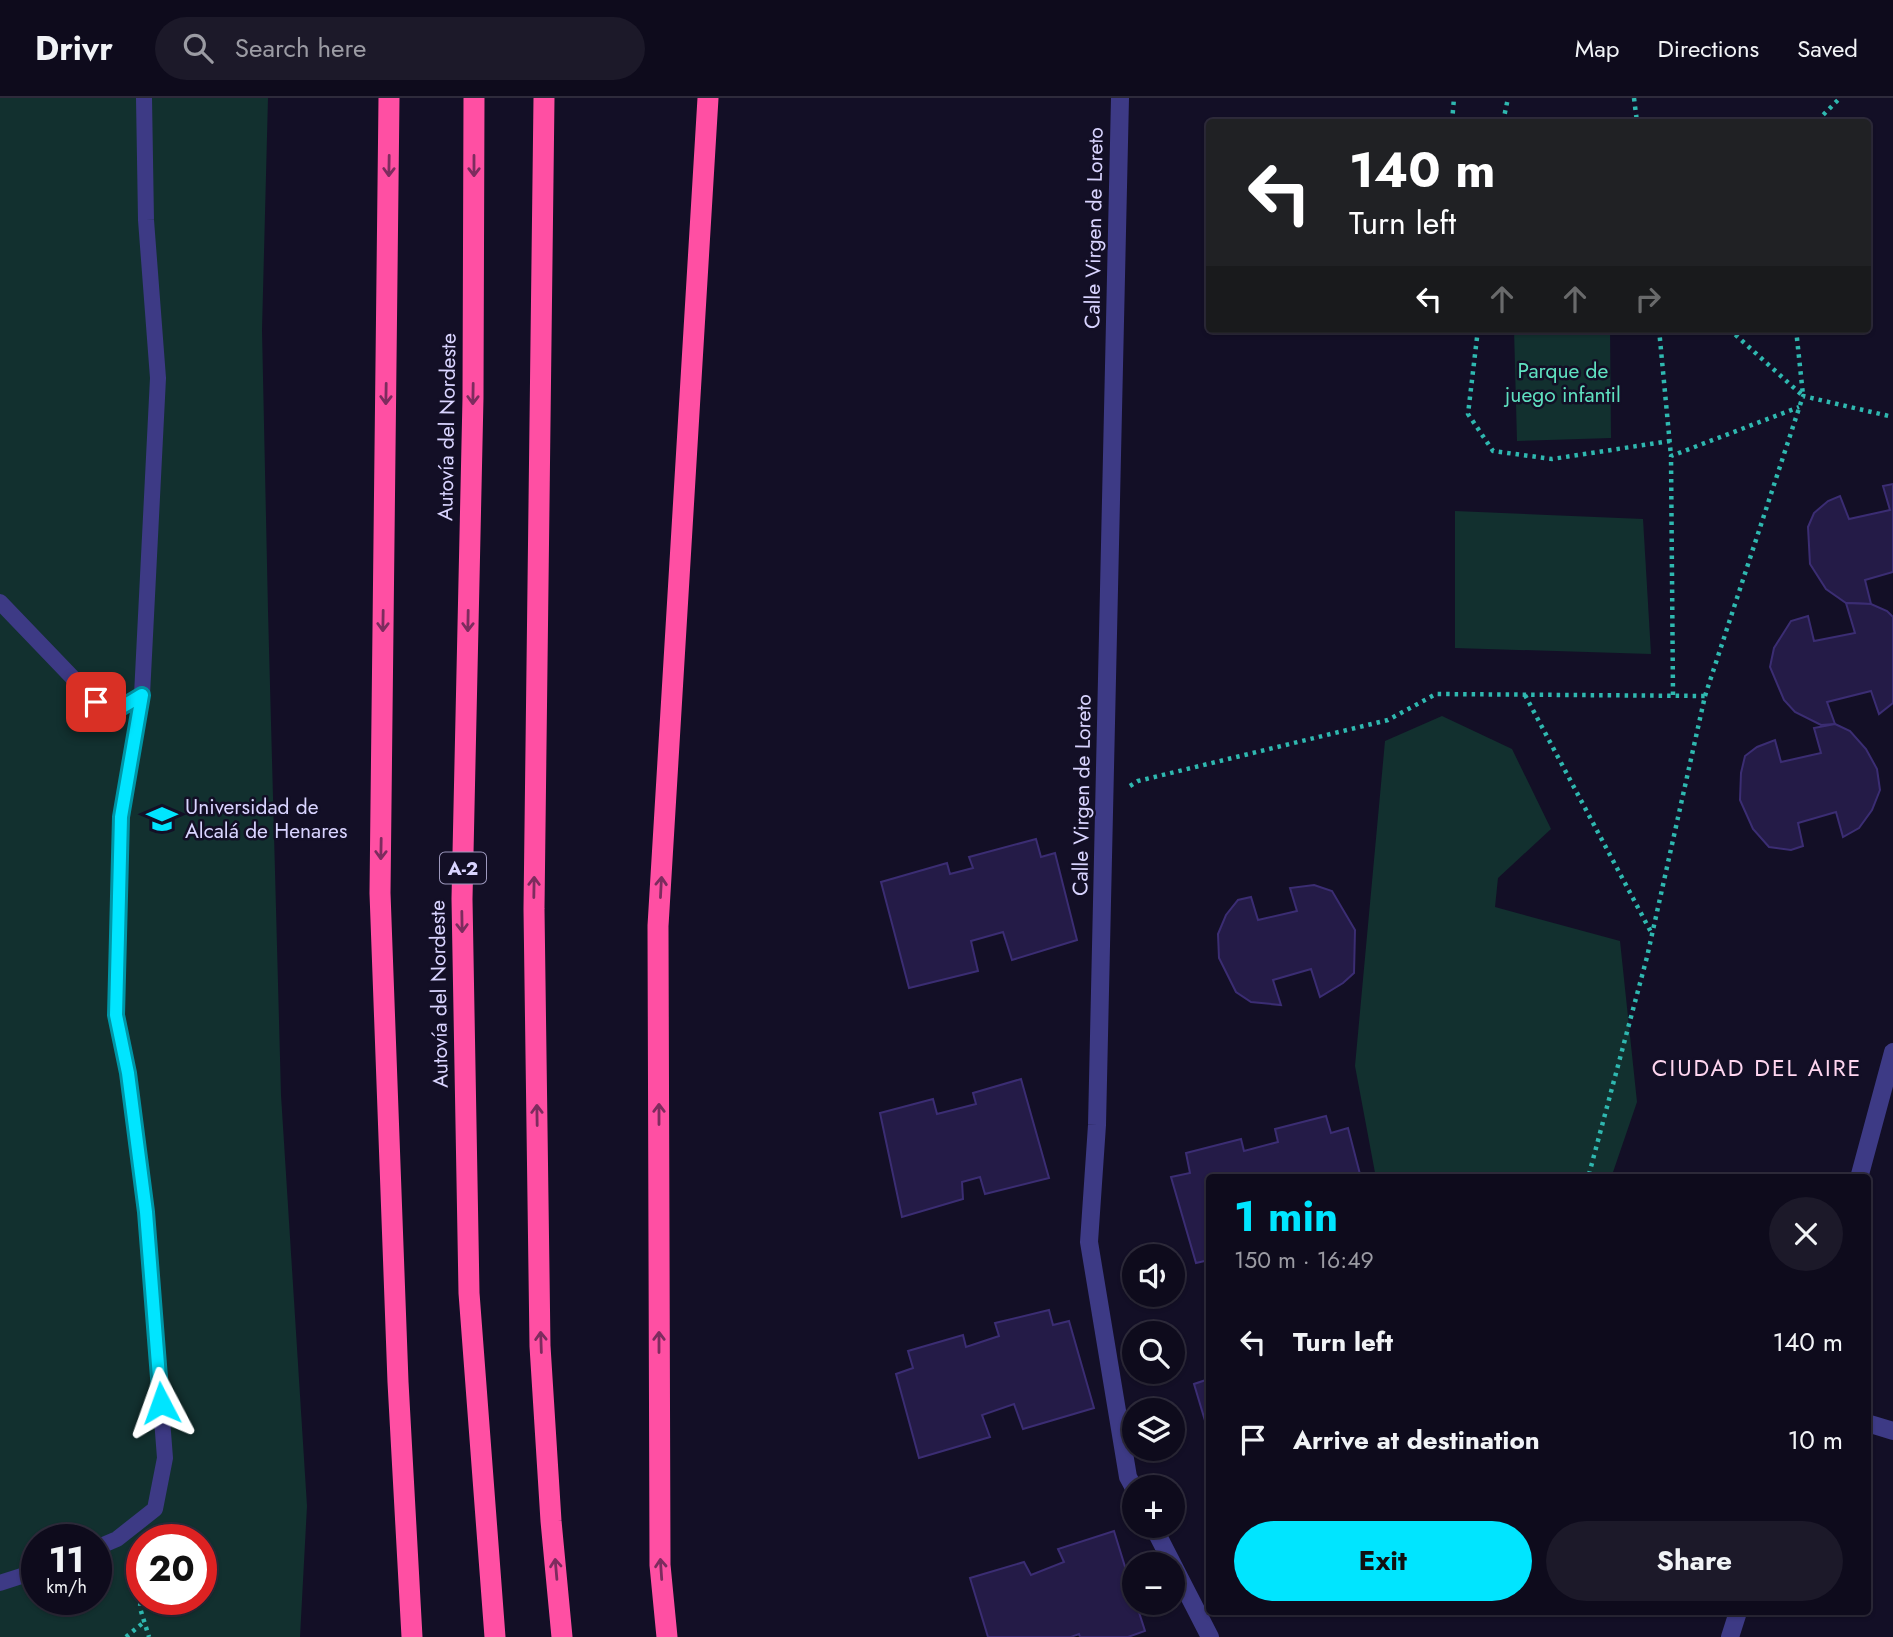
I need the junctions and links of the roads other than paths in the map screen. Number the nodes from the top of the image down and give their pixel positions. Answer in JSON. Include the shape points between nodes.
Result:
{"nodes":[{"id":1,"x":144,"y":98,"type":"edge"},
{"id":2,"x":389,"y":98,"type":"edge"},
{"id":3,"x":474,"y":98,"type":"edge"},
{"id":4,"x":544,"y":98,"type":"edge"},
{"id":5,"x":709,"y":98,"type":"edge"},
{"id":6,"x":1120,"y":98,"type":"edge"},
{"id":7,"x":0,"y":602,"type":"edge"},
{"id":8,"x":142,"y":695,"type":"junction"},
{"id":9,"x":1893,"y":1052,"type":"edge"},
{"id":10,"x":1860,"y":1174,"type":"edge"},
{"id":11,"x":1871,"y":1424,"type":"edge"},
{"id":12,"x":1893,"y":1431,"type":"edge"},
{"id":13,"x":1128,"y":1475,"type":"edge"},
{"id":14,"x":1159,"y":1538,"type":"edge"},
{"id":15,"x":112,"y":1541,"type":"edge"},
{"id":16,"x":21,"y":1576,"type":"edge"},
{"id":17,"x":0,"y":1583,"type":"edge"},
{"id":18,"x":1737,"y":1615,"type":"edge"},
{"id":19,"x":412,"y":1637,"type":"edge"},
{"id":20,"x":495,"y":1637,"type":"edge"},
{"id":21,"x":562,"y":1637,"type":"edge"},
{"id":22,"x":667,"y":1637,"type":"edge"},
{"id":23,"x":1210,"y":1637,"type":"edge"},
{"id":24,"x":1730,"y":1637,"type":"edge"}],
"edges":[{"from":1,"to":8,"type":"lane","via":[[146,220],[158,378]]},
{"from":2,"to":19,"type":"highway","one_way":true,"via":[[380,893]]},
{"from":3,"to":20,"type":"highway","name":"Autovía del Nordeste","number":"A-2","one_way":true,"via":[[473,412],[462,913],[469,1293]]},
{"from":21,"to":4,"type":"highway","one_way":true,"via":[[540,1346],[534,909]]},
{"from":22,"to":5,"type":"highway","one_way":true,"via":[[660,1565],[658,926]]},
{"from":6,"to":13,"type":"street","name":"Calle Virgen de Loreto","via":[[1097,1125],[1089,1242]]},
{"from":7,"to":8,"type":"lane","via":[[96,702],[122,707]]},
{"from":8,"to":15,"type":"lane","via":[[121,817],[116,1015],[146,1212],[165,1458],[155,1509]]},
{"from":9,"to":10,"type":"street"},
{"from":11,"to":12,"type":"street"},
{"from":14,"to":23,"type":"street"},
{"from":16,"to":17,"type":"lane"},
{"from":18,"to":24,"type":"street"}]}
